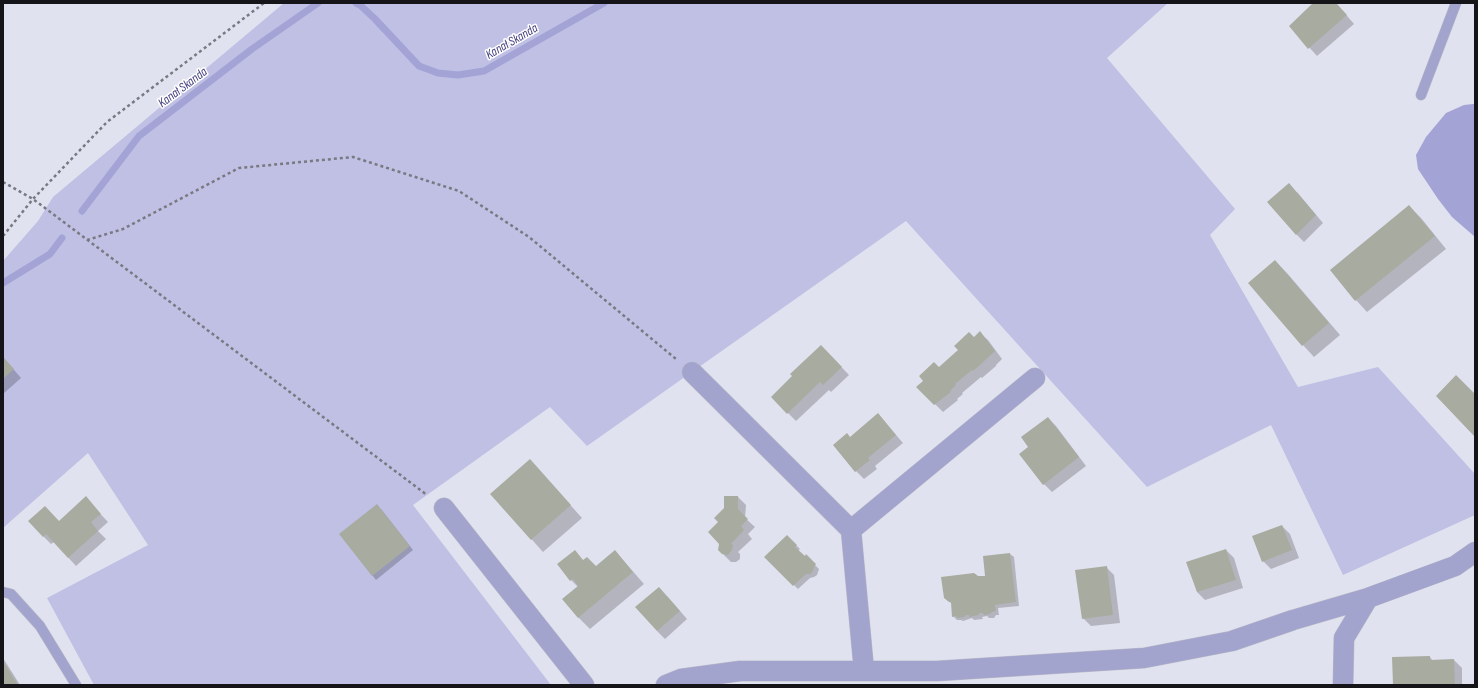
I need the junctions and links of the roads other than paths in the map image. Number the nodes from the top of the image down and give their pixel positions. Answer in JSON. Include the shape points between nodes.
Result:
{"nodes":[{"id":1,"x":1456,"y":3,"type":"edge"},
{"id":2,"x":1421,"y":95,"type":"dead end"},
{"id":3,"x":692,"y":372,"type":"road end"},
{"id":4,"x":1035,"y":378,"type":"dead end"},
{"id":5,"x":444,"y":508,"type":"road end"},
{"id":6,"x":851,"y":530,"type":"junction"},
{"id":7,"x":1475,"y":552,"type":"edge"},
{"id":8,"x":3,"y":592,"type":"edge"},
{"id":9,"x":1368,"y":598,"type":"junction"},
{"id":10,"x":864,"y":671,"type":"junction"},
{"id":11,"x":76,"y":685,"type":"edge"},
{"id":12,"x":584,"y":685,"type":"edge"},
{"id":13,"x":666,"y":685,"type":"edge"},
{"id":14,"x":1343,"y":685,"type":"edge"}],
"edges":[{"from":1,"to":2,"type":"lane"},
{"from":3,"to":6,"type":"street"},
{"from":4,"to":6,"type":"street"},
{"from":5,"to":12,"type":"street"},
{"from":6,"to":10,"type":"street"},
{"from":7,"to":9,"type":"street","via":[[1455,566]]},
{"from":8,"to":11,"type":"lane","via":[[11,594],[40,626]]},
{"from":9,"to":10,"type":"street","via":[[1232,641],[1144,658],[937,671]]},
{"from":9,"to":14,"type":"street","via":[[1344,638]]},
{"from":10,"to":13,"type":"street","via":[[740,672],[681,679]]}]}
